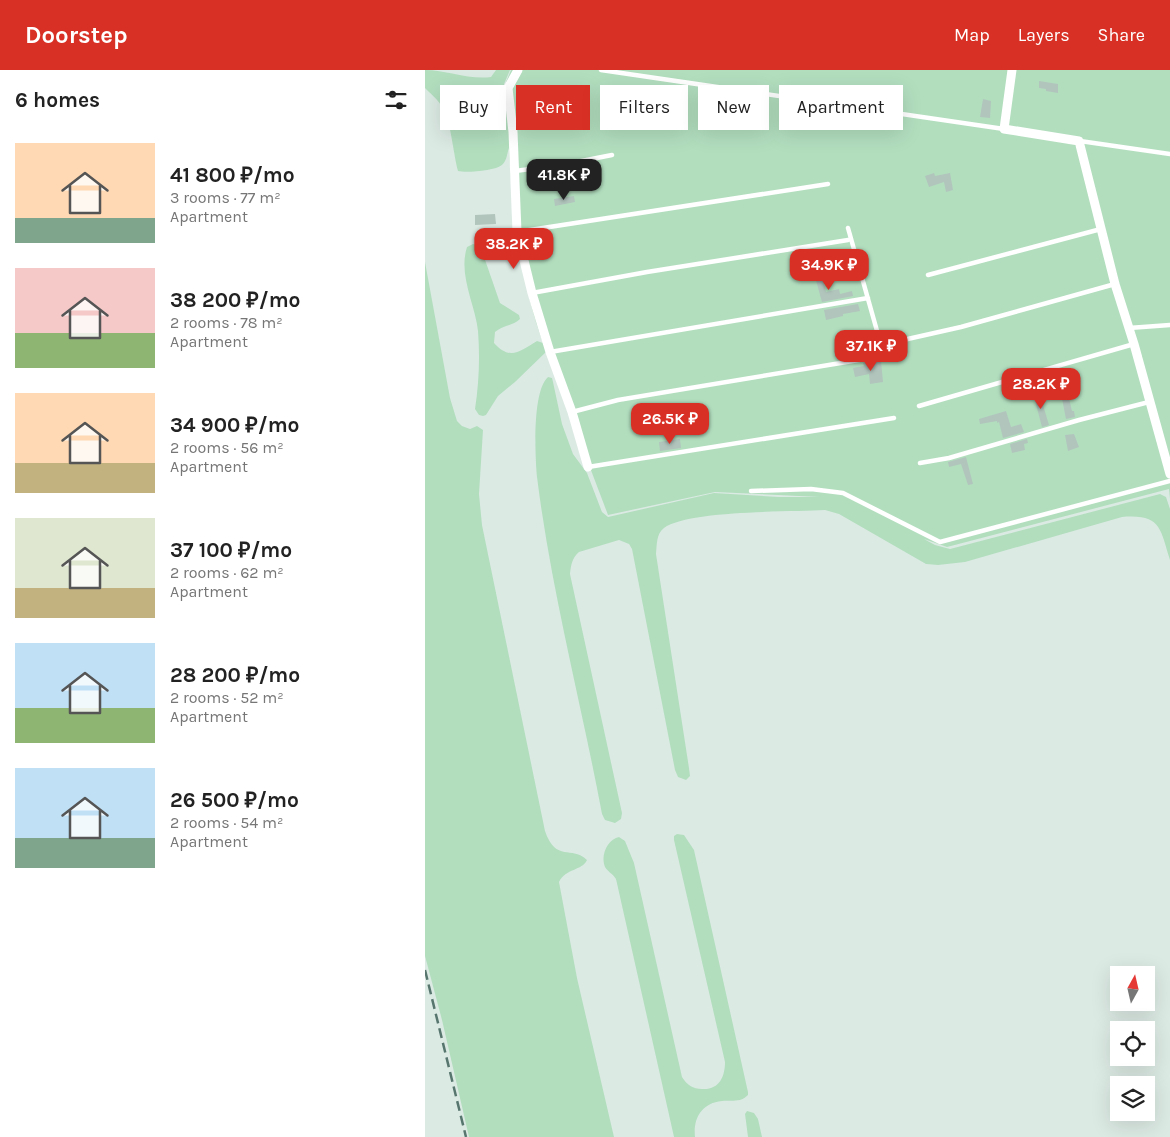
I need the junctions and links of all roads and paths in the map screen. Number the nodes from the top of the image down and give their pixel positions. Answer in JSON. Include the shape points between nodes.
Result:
{"nodes":[{"id":1,"x":518,"y":70,"type":"edge"},
{"id":2,"x":601,"y":70,"type":"edge"},
{"id":3,"x":1012,"y":70,"type":"edge"},
{"id":4,"x":1004,"y":129,"type":"junction"},
{"id":5,"x":1079,"y":141,"type":"junction"},
{"id":6,"x":1170,"y":154,"type":"edge"},
{"id":7,"x":612,"y":155,"type":"dead end"},
{"id":8,"x":515,"y":171,"type":"junction"},
{"id":9,"x":828,"y":184,"type":"dead end"},
{"id":10,"x":848,"y":228,"type":"dead end"},
{"id":11,"x":1101,"y":229,"type":"junction"},
{"id":12,"x":517,"y":232,"type":"junction"},
{"id":13,"x":848,"y":240,"type":"dead end"},
{"id":14,"x":928,"y":275,"type":"dead end"},
{"id":15,"x":1115,"y":284,"type":"junction"},
{"id":16,"x":532,"y":293,"type":"junction"},
{"id":17,"x":868,"y":298,"type":"junction"},
{"id":18,"x":1170,"y":325,"type":"edge"},
{"id":19,"x":1129,"y":328,"type":"junction"},
{"id":20,"x":1134,"y":344,"type":"junction"},
{"id":21,"x":550,"y":352,"type":"junction"},
{"id":22,"x":877,"y":357,"type":"dead end"},
{"id":23,"x":1149,"y":402,"type":"junction"},
{"id":24,"x":919,"y":406,"type":"dead end"},
{"id":25,"x":572,"y":412,"type":"junction"},
{"id":26,"x":894,"y":418,"type":"dead end"},
{"id":27,"x":1168,"y":456,"type":"edge"},
{"id":28,"x":919,"y":463,"type":"dead end"},
{"id":29,"x":588,"y":467,"type":"joint"},
{"id":30,"x":1170,"y":474,"type":"edge"},
{"id":31,"x":1170,"y":480,"type":"edge"},
{"id":32,"x":751,"y":491,"type":"dead end"}],
"edges":[{"from":1,"to":8,"type":"street","via":[[507,88]]},
{"from":2,"to":4,"type":"lane"},
{"from":3,"to":4,"type":"street"},
{"from":4,"to":5,"type":"street"},
{"from":5,"to":6,"type":"lane"},
{"from":5,"to":11,"type":"street"},
{"from":7,"to":8,"type":"lane"},
{"from":8,"to":12,"type":"street"},
{"from":9,"to":12,"type":"lane"},
{"from":10,"to":17,"type":"lane"},
{"from":11,"to":14,"type":"lane"},
{"from":11,"to":15,"type":"street"},
{"from":12,"to":16,"type":"street"},
{"from":13,"to":16,"type":"lane"},
{"from":15,"to":17,"type":"lane","via":[[961,327],[881,345]]},
{"from":15,"to":19,"type":"street"},
{"from":16,"to":21,"type":"street"},
{"from":17,"to":21,"type":"lane"},
{"from":18,"to":19,"type":"lane"},
{"from":19,"to":20,"type":"street"},
{"from":20,"to":23,"type":"street"},
{"from":20,"to":24,"type":"lane"},
{"from":21,"to":25,"type":"street"},
{"from":22,"to":25,"type":"lane","via":[[619,400]]},
{"from":23,"to":27,"type":"street"},
{"from":23,"to":28,"type":"lane","via":[[949,458]]},
{"from":25,"to":29,"type":"street"},
{"from":26,"to":29,"type":"lane"},
{"from":27,"to":30,"type":"street"},
{"from":31,"to":32,"type":"lane","via":[[940,542],[843,493],[811,489]]}]}
